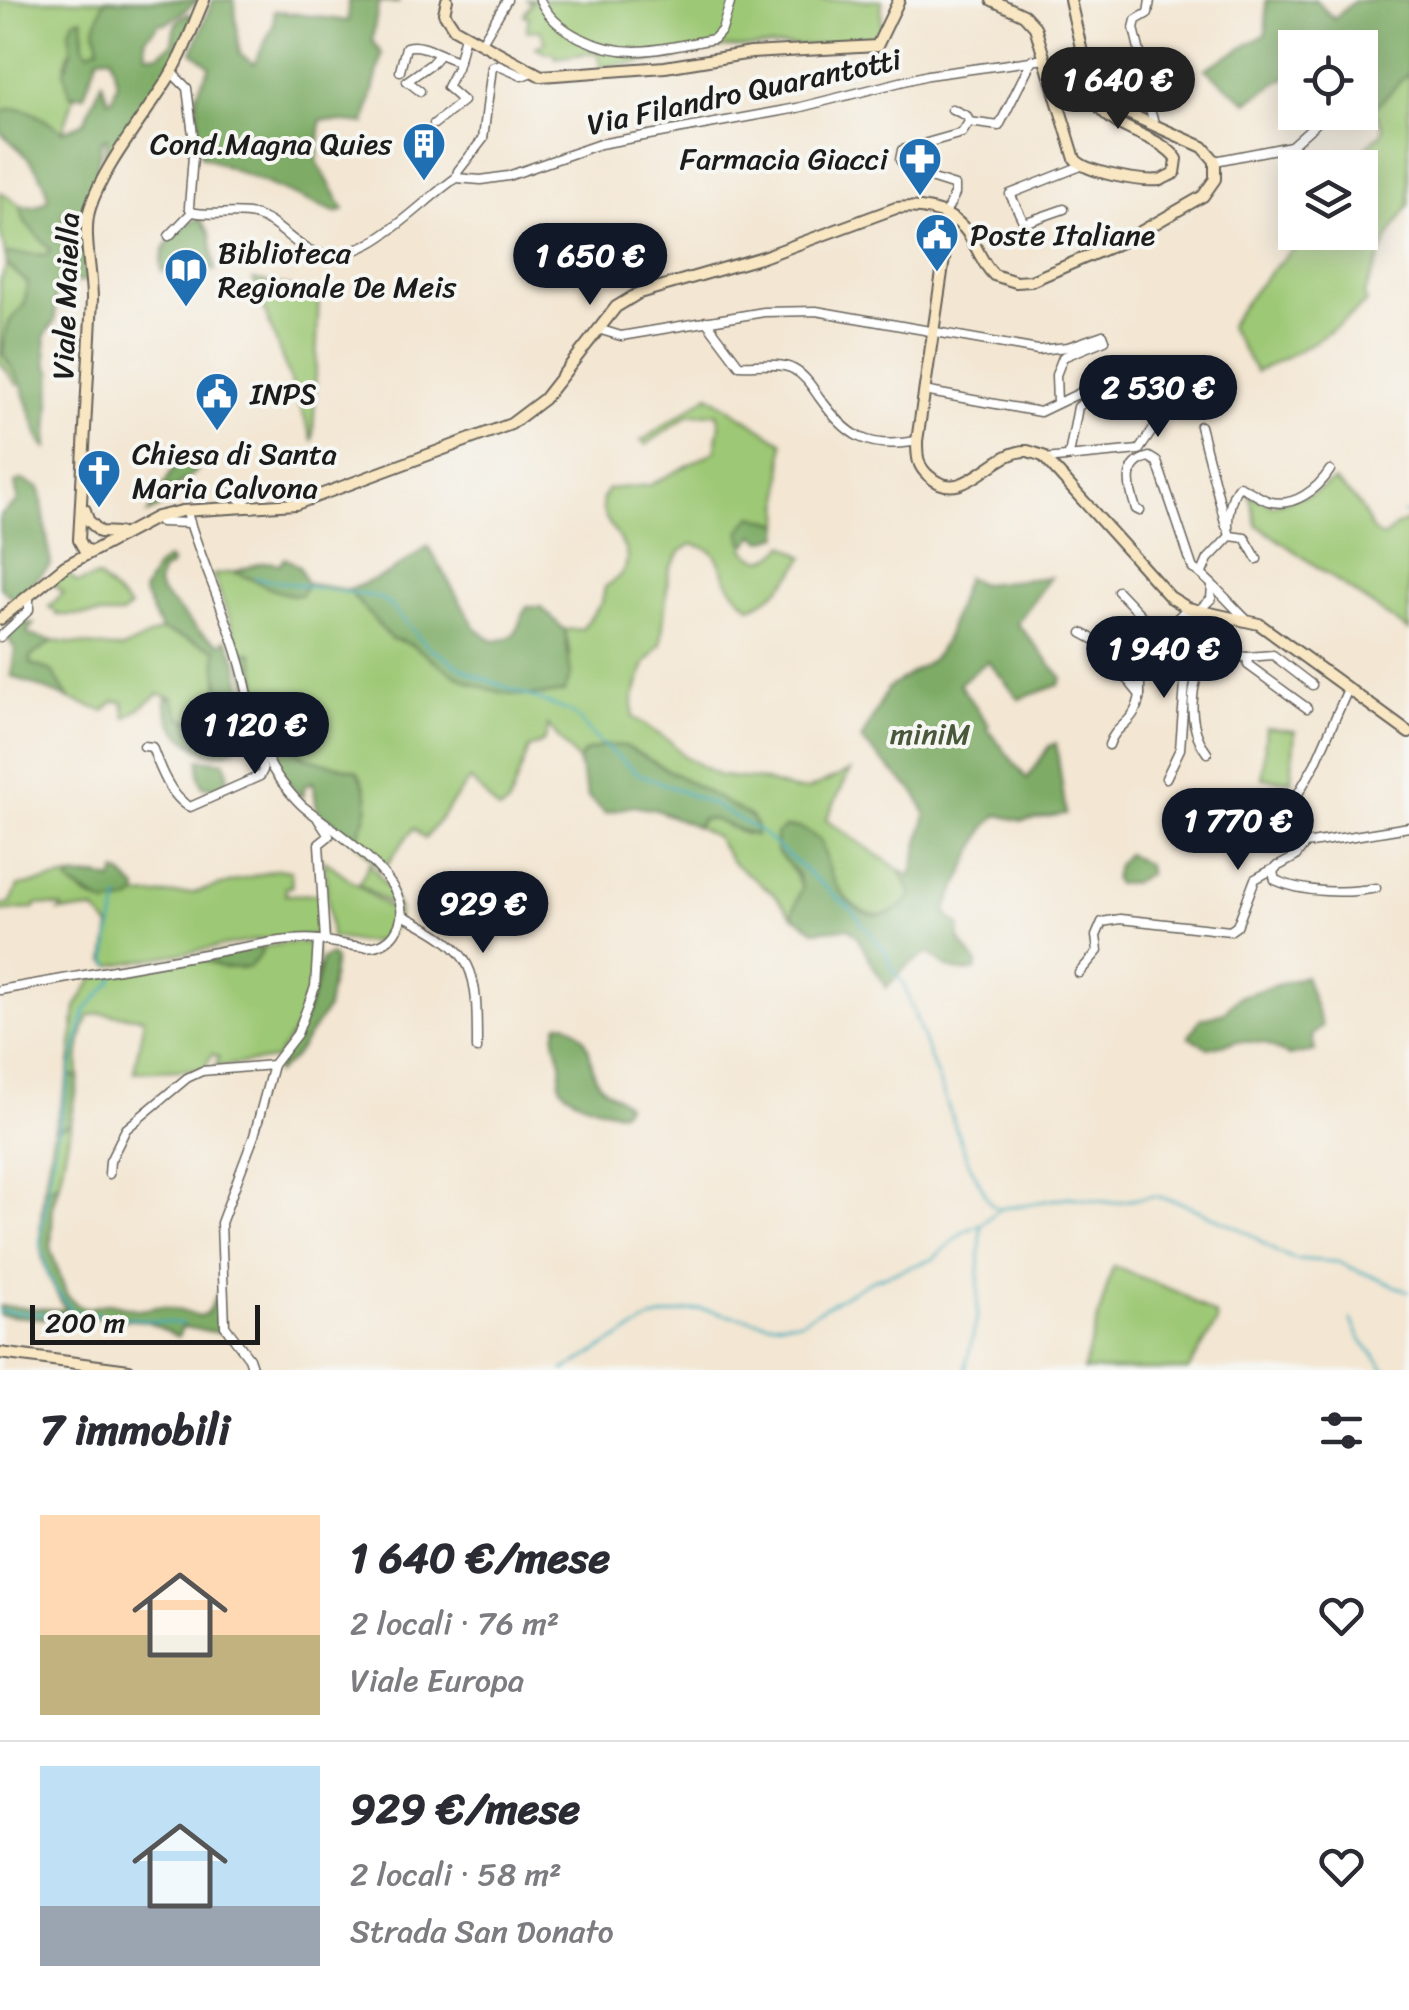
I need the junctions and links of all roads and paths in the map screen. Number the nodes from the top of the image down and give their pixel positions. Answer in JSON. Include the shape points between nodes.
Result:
{"nodes":[{"id":1,"x":204,"y":0,"type":"edge"},
{"id":2,"x":448,"y":0,"type":"edge"},
{"id":3,"x":507,"y":0,"type":"edge"},
{"id":4,"x":540,"y":0,"type":"edge"},
{"id":5,"x":731,"y":0,"type":"edge"},
{"id":6,"x":899,"y":0,"type":"edge"},
{"id":7,"x":992,"y":0,"type":"edge"},
{"id":8,"x":1070,"y":0,"type":"edge"},
{"id":9,"x":1150,"y":0,"type":"edge"},
{"id":10,"x":466,"y":35,"type":"junction"},
{"id":11,"x":481,"y":44,"type":"junction"},
{"id":12,"x":438,"y":56,"type":"junction"},
{"id":13,"x":1046,"y":59,"type":"junction"},
{"id":14,"x":1032,"y":60,"type":"junction"},
{"id":15,"x":459,"y":61,"type":"junction"},
{"id":16,"x":400,"y":71,"type":"dead end"},
{"id":17,"x":532,"y":72,"type":"junction"},
{"id":18,"x":172,"y":73,"type":"junction"},
{"id":19,"x":420,"y":91,"type":"dead end"},
{"id":20,"x":1100,"y":101,"type":"junction"},
{"id":21,"x":952,"y":110,"type":"dead end"},
{"id":22,"x":969,"y":122,"type":"junction"},
{"id":23,"x":434,"y":124,"type":"dead end"},
{"id":24,"x":1155,"y":126,"type":"junction"},
{"id":25,"x":1309,"y":130,"type":"edge"},
{"id":26,"x":1215,"y":161,"type":"junction"},
{"id":27,"x":1081,"y":166,"type":"junction"},
{"id":28,"x":456,"y":178,"type":"junction"},
{"id":29,"x":1064,"y":209,"type":"dead end"},
{"id":30,"x":192,"y":212,"type":"junction"},
{"id":31,"x":947,"y":217,"type":"junction"},
{"id":32,"x":170,"y":236,"type":"dead end"},
{"id":33,"x":706,"y":321,"type":"junction"},
{"id":34,"x":598,"y":330,"type":"junction"},
{"id":35,"x":933,"y":334,"type":"junction"},
{"id":36,"x":1186,"y":382,"type":"dead end"},
{"id":37,"x":924,"y":392,"type":"junction"},
{"id":38,"x":1057,"y":403,"type":"junction"},
{"id":39,"x":1200,"y":426,"type":"dead end"},
{"id":40,"x":917,"y":441,"type":"junction"},
{"id":41,"x":1069,"y":455,"type":"junction"},
{"id":42,"x":1046,"y":459,"type":"junction"},
{"id":43,"x":1330,"y":470,"type":"dead end"},
{"id":44,"x":82,"y":502,"type":"junction"},
{"id":45,"x":1140,"y":511,"type":"dead end"},
{"id":46,"x":157,"y":517,"type":"junction"},
{"id":47,"x":97,"y":530,"type":"junction"},
{"id":48,"x":1228,"y":531,"type":"junction"},
{"id":49,"x":125,"y":532,"type":"junction"},
{"id":50,"x":79,"y":540,"type":"junction"},
{"id":51,"x":96,"y":549,"type":"junction"},
{"id":52,"x":1257,"y":559,"type":"dead end"},
{"id":53,"x":66,"y":566,"type":"junction"},
{"id":54,"x":1202,"y":572,"type":"junction"},
{"id":55,"x":1212,"y":586,"type":"junction"},
{"id":56,"x":1118,"y":591,"type":"dead end"},
{"id":57,"x":1218,"y":594,"type":"junction"},
{"id":58,"x":29,"y":598,"type":"junction"},
{"id":59,"x":1193,"y":609,"type":"junction"},
{"id":60,"x":1216,"y":612,"type":"junction"},
{"id":61,"x":0,"y":619,"type":"edge"},
{"id":62,"x":1248,"y":621,"type":"junction"},
{"id":63,"x":1082,"y":633,"type":"dead end"},
{"id":64,"x":1160,"y":636,"type":"junction"},
{"id":65,"x":0,"y":637,"type":"edge"},
{"id":66,"x":1202,"y":639,"type":"junction"},
{"id":67,"x":1208,"y":653,"type":"junction"},
{"id":68,"x":1247,"y":657,"type":"junction"},
{"id":69,"x":1312,"y":685,"type":"dead end"},
{"id":70,"x":1348,"y":688,"type":"junction"},
{"id":71,"x":1140,"y":695,"type":"junction"},
{"id":72,"x":1307,"y":708,"type":"dead end"},
{"id":73,"x":255,"y":729,"type":"junction"},
{"id":74,"x":1409,"y":734,"type":"edge"},
{"id":75,"x":1109,"y":745,"type":"dead end"},
{"id":76,"x":144,"y":746,"type":"dead end"},
{"id":77,"x":1207,"y":753,"type":"dead end"},
{"id":78,"x":1166,"y":778,"type":"dead end"},
{"id":79,"x":314,"y":814,"type":"junction"},
{"id":80,"x":1409,"y":828,"type":"edge"},
{"id":81,"x":1305,"y":844,"type":"junction"},
{"id":82,"x":1277,"y":866,"type":"junction"},
{"id":83,"x":1376,"y":888,"type":"dead end"},
{"id":84,"x":402,"y":915,"type":"junction"},
{"id":85,"x":322,"y":940,"type":"junction"},
{"id":86,"x":1078,"y":972,"type":"dead end"},
{"id":87,"x":0,"y":990,"type":"edge"},
{"id":88,"x":478,"y":1049,"type":"dead end"},
{"id":89,"x":273,"y":1065,"type":"junction"},
{"id":90,"x":109,"y":1174,"type":"dead end"},
{"id":91,"x":0,"y":1353,"type":"edge"},
{"id":92,"x":63,"y":1366,"type":"edge"},
{"id":93,"x":129,"y":1370,"type":"edge"},
{"id":94,"x":253,"y":1370,"type":"edge"}],
"edges":[{"from":1,"to":18,"type":"main road","name":"Viale Maiella"},
{"from":2,"to":10,"type":"main road","via":[[448,22]]},
{"from":3,"to":11,"type":"street"},
{"from":4,"to":5,"type":"street","via":[[579,38],[634,51],[714,40]]},
{"from":6,"to":17,"type":"main road","via":[[877,46]]},
{"from":7,"to":13,"type":"main road","via":[[1036,26]]},
{"from":8,"to":20,"type":"main road","via":[[1090,88]]},
{"from":9,"to":24,"type":"street","via":[[1148,14],[1134,28]]},
{"from":10,"to":11,"type":"main road"},
{"from":10,"to":15,"type":"street"},
{"from":11,"to":17,"type":"main road"},
{"from":12,"to":15,"type":"street"},
{"from":12,"to":16,"type":"street","via":[[411,44]]},
{"from":12,"to":19,"type":"street","via":[[407,80]]},
{"from":13,"to":14,"type":"street","name":"Via Filandro Quarantotti"},
{"from":13,"to":27,"type":"main road"},
{"from":14,"to":22,"type":"street","via":[[999,126]]},
{"from":14,"to":28,"type":"street","name":"Via Filandro Quarantotti","via":[[928,75],[797,108],[600,144],[508,176]]},
{"from":15,"to":23,"type":"street","via":[[447,87],[463,101]]},
{"from":17,"to":28,"type":"street","via":[[522,76],[492,67],[483,139]]},
{"from":18,"to":30,"type":"street","via":[[187,88]]},
{"from":18,"to":44,"type":"main road","name":"Viale Maiella","via":[[89,209],[92,299]]},
{"from":20,"to":24,"type":"main road"},
{"from":20,"to":27,"type":"main road","via":[[1108,116],[1171,151],[1178,159],[1175,173],[1162,180]]},
{"from":21,"to":22,"type":"street"},
{"from":22,"to":31,"type":"street","via":[[962,132],[900,155],[908,171],[955,186]]},
{"from":24,"to":26,"type":"main road","via":[[1203,147]]},
{"from":25,"to":26,"type":"street","via":[[1291,146]]},
{"from":26,"to":31,"type":"main road","via":[[1215,179],[1203,196],[1031,281],[994,275],[966,230]]},
{"from":27,"to":29,"type":"street","via":[[1010,194],[1024,224]]},
{"from":28,"to":30,"type":"street","via":[[378,240],[335,254],[314,252],[255,216]]},
{"from":30,"to":32,"type":"street"},
{"from":31,"to":34,"type":"main road","via":[[922,207],[896,208],[639,293],[616,307]]},
{"from":31,"to":35,"type":"main road"},
{"from":33,"to":34,"type":"street","via":[[621,336]]},
{"from":33,"to":35,"type":"street","via":[[816,311]]},
{"from":33,"to":40,"type":"street","via":[[739,366],[791,367],[856,436],[890,446]]},
{"from":34,"to":46,"type":"main road","via":[[544,398],[511,424],[296,504]]},
{"from":35,"to":37,"type":"main road"},
{"from":35,"to":38,"type":"street","via":[[1038,350],[1103,335],[1105,340],[1063,358]]},
{"from":36,"to":41,"type":"street","via":[[1139,450]]},
{"from":37,"to":38,"type":"street","via":[[1040,412]]},
{"from":37,"to":40,"type":"main road"},
{"from":38,"to":41,"type":"street","via":[[1111,378],[1078,406]]},
{"from":39,"to":48,"type":"street"},
{"from":40,"to":42,"type":"main road","via":[[921,470],[951,486],[1028,450]]},
{"from":41,"to":42,"type":"street"},
{"from":42,"to":59,"type":"main road","via":[[1170,597]]},
{"from":43,"to":48,"type":"street","via":[[1309,493],[1282,503],[1239,486]]},
{"from":44,"to":47,"type":"main road","name":"Viale Maiella"},
{"from":44,"to":50,"type":"main road","name":"Viale Maiella"},
{"from":45,"to":54,"type":"street","via":[[1128,480],[1131,467],[1149,457],[1193,569]]},
{"from":46,"to":49,"type":"main road"},
{"from":46,"to":73,"type":"street","via":[[189,520],[240,662]]},
{"from":47,"to":49,"type":"main road"},
{"from":47,"to":50,"type":"main road","via":[[85,530]]},
{"from":47,"to":51,"type":"main road"},
{"from":48,"to":52,"type":"street","via":[[1244,538]]},
{"from":48,"to":54,"type":"street"},
{"from":49,"to":51,"type":"main road"},
{"from":50,"to":51,"type":"main road","via":[[84,549]]},
{"from":50,"to":53,"type":"main road"},
{"from":51,"to":53,"type":"main road"},
{"from":53,"to":58,"type":"main road"},
{"from":54,"to":55,"type":"street"},
{"from":55,"to":57,"type":"street"},
{"from":55,"to":59,"type":"street","via":[[1211,599]]},
{"from":55,"to":60,"type":"street"},
{"from":56,"to":64,"type":"street"},
{"from":57,"to":60,"type":"street"},
{"from":57,"to":62,"type":"street"},
{"from":58,"to":61,"type":"main road"},
{"from":58,"to":65,"type":"street","via":[[29,610]]},
{"from":59,"to":60,"type":"main road"},
{"from":59,"to":64,"type":"street"},
{"from":59,"to":66,"type":"street"},
{"from":60,"to":62,"type":"main road"},
{"from":62,"to":70,"type":"main road"},
{"from":63,"to":71,"type":"street","via":[[1121,654],[1127,679]]},
{"from":64,"to":71,"type":"street","via":[[1140,668]]},
{"from":66,"to":67,"type":"street"},
{"from":66,"to":78,"type":"street","via":[[1185,684],[1180,749]]},
{"from":67,"to":68,"type":"street"},
{"from":67,"to":77,"type":"street","via":[[1192,702],[1193,724]]},
{"from":68,"to":69,"type":"street","via":[[1272,655]]},
{"from":68,"to":72,"type":"street"},
{"from":70,"to":74,"type":"main road"},
{"from":70,"to":81,"type":"street","via":[[1287,812]]},
{"from":71,"to":75,"type":"street","via":[[1130,722]]},
{"from":73,"to":76,"type":"street","via":[[260,776],[190,807],[178,798],[152,747]]},
{"from":73,"to":79,"type":"street","via":[[280,780]]},
{"from":79,"to":84,"type":"street","via":[[368,859],[399,896]]},
{"from":79,"to":85,"type":"street","via":[[329,836],[319,844]]},
{"from":80,"to":81,"type":"street"},
{"from":81,"to":82,"type":"street"},
{"from":82,"to":83,"type":"street","via":[[1276,880],[1291,888]]},
{"from":82,"to":86,"type":"street","via":[[1255,880],[1230,931],[1102,922],[1098,951]]},
{"from":84,"to":85,"type":"street","via":[[380,945]]},
{"from":84,"to":88,"type":"street","via":[[448,939],[462,955],[478,1001]]},
{"from":85,"to":87,"type":"street","via":[[273,942]]},
{"from":85,"to":89,"type":"street","via":[[315,987],[297,1034]]},
{"from":89,"to":90,"type":"street","via":[[187,1078],[126,1129]]},
{"from":89,"to":94,"type":"street","via":[[221,1223],[225,1326]]},
{"from":91,"to":92,"type":"main road"},
{"from":92,"to":93,"type":"main road"}]}
